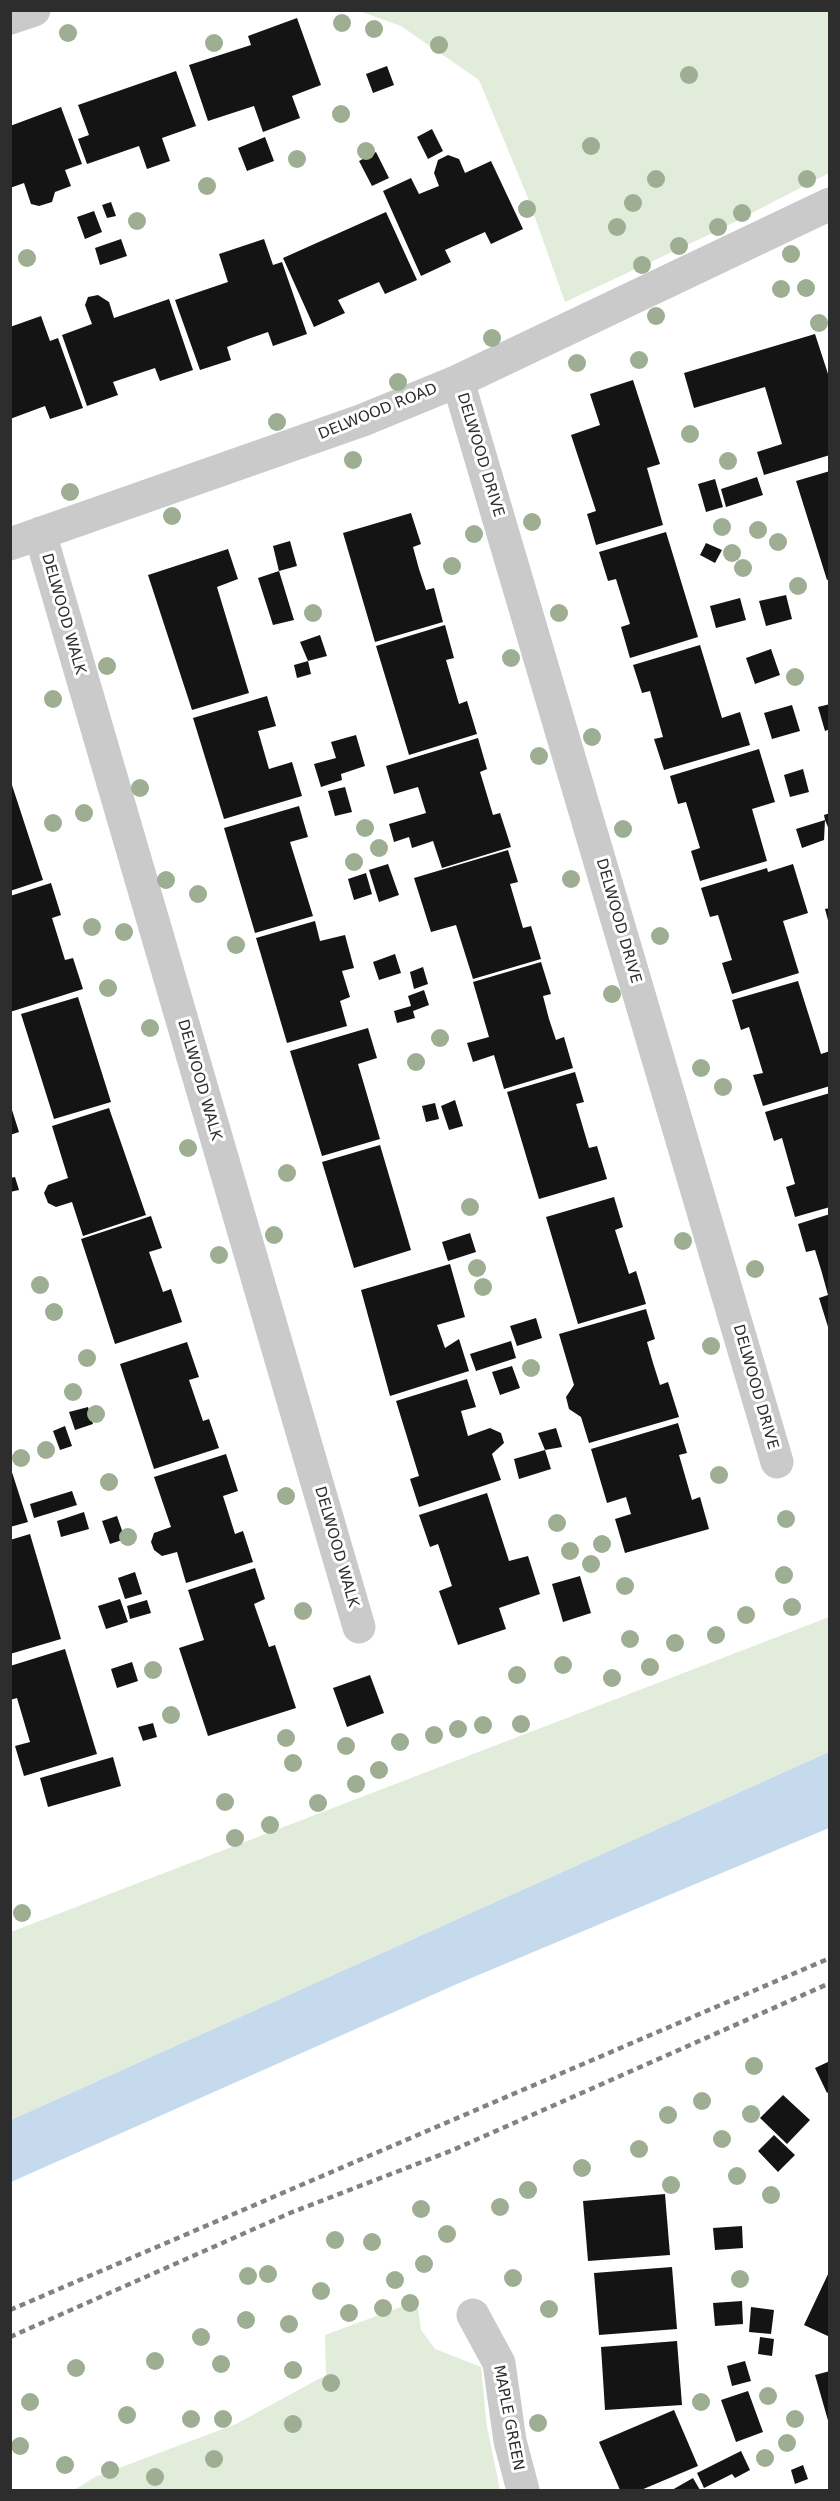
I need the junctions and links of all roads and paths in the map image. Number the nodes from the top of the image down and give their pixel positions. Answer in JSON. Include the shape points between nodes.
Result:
{"nodes":[{"id":1,"x":34,"y":10,"type":"edge"},
{"id":2,"x":10,"y":18,"type":"edge"},
{"id":3,"x":830,"y":204,"type":"edge"},
{"id":4,"x":458,"y":381,"type":"junction"},
{"id":5,"x":25,"y":538,"type":"edge"},
{"id":6,"x":777,"y":1462,"type":"dead end"},
{"id":7,"x":359,"y":1627,"type":"dead end"},
{"id":8,"x":472,"y":2316,"type":"dead end"},
{"id":9,"x":523,"y":2490,"type":"edge"}],
"edges":[{"from":1,"to":2,"type":"street"},
{"from":3,"to":4,"type":"street","name":"DELWOOD ROAD"},
{"from":4,"to":5,"type":"street","name":"DELWOOD ROAD","via":[[331,432]]},
{"from":4,"to":6,"type":"street","name":"DELWOOD DRIVE"},
{"from":5,"to":7,"type":"street","name":"DELWOOD WALK"},
{"from":8,"to":9,"type":"street","name":"MAPLE GREEN","via":[[499,2363],[510,2441]]}]}
